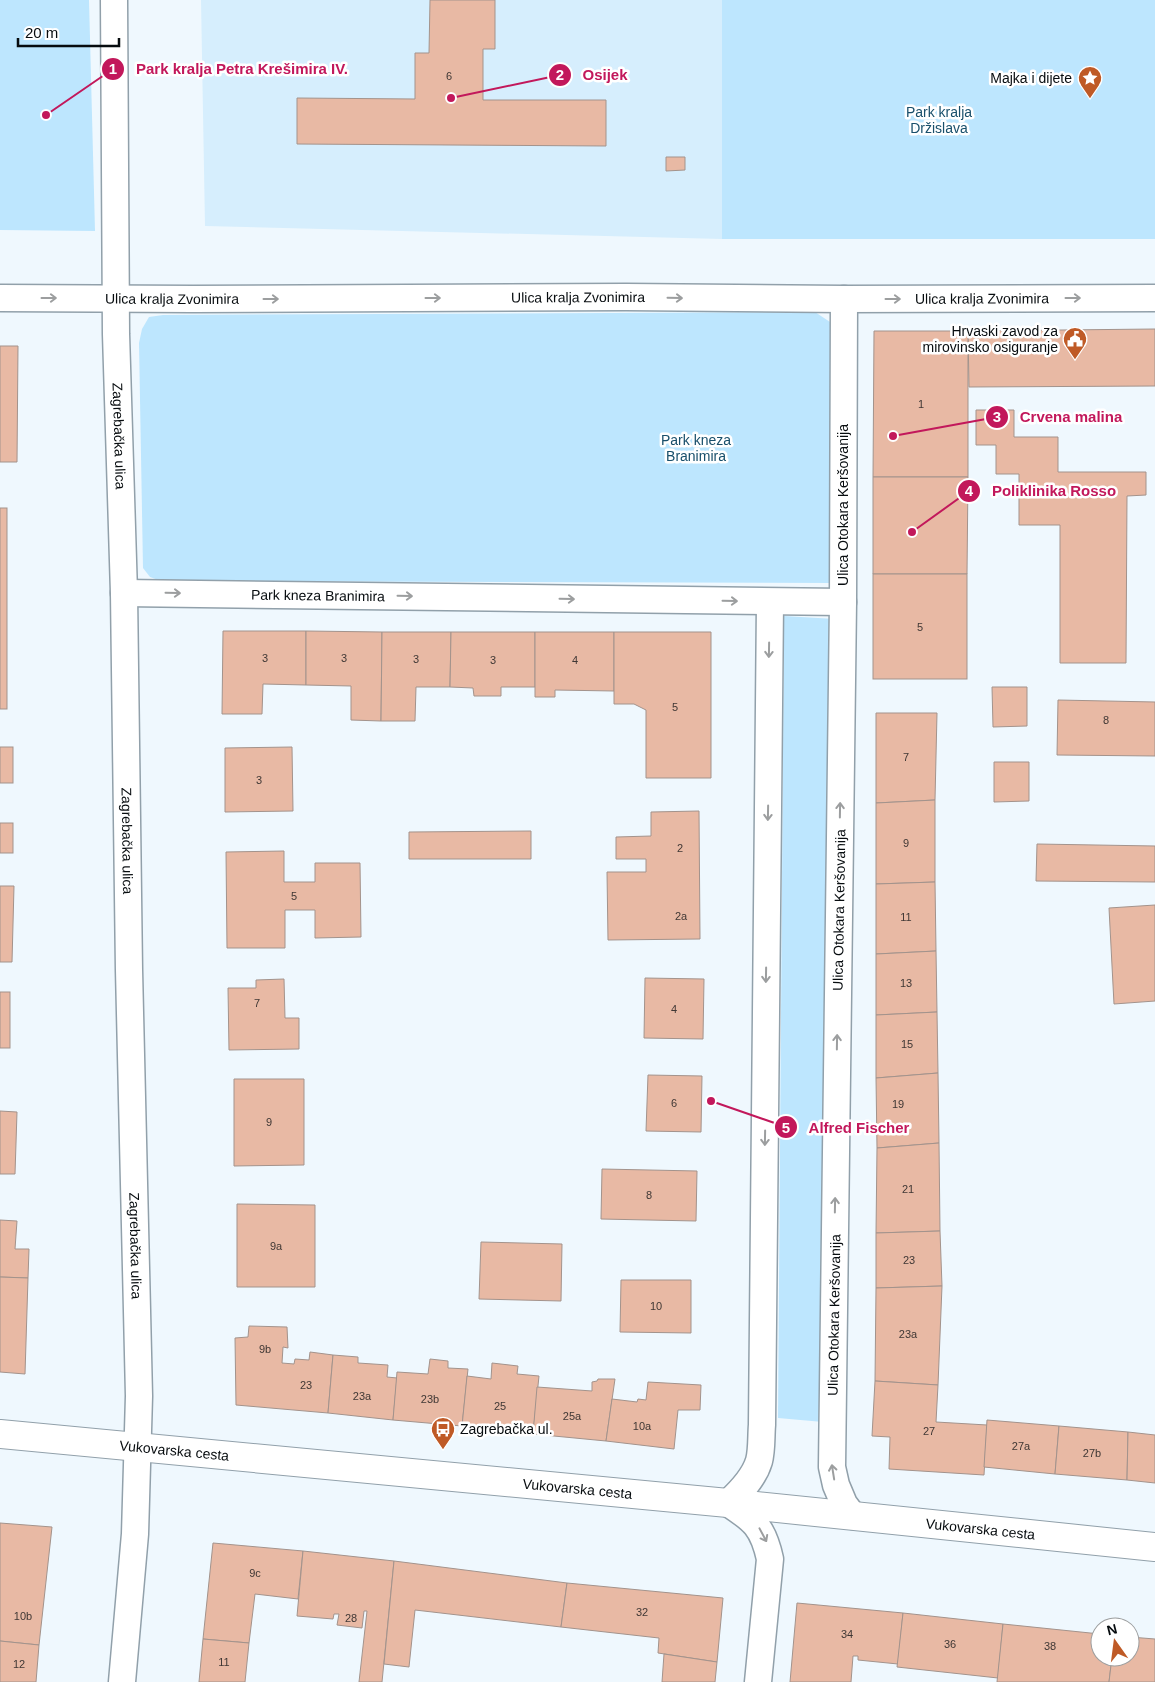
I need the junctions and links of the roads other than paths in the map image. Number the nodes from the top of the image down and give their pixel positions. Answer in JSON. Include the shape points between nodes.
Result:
{"nodes":[{"id":1,"x":114,"y":0,"type":"edge"},
{"id":2,"x":0,"y":298,"type":"edge"},
{"id":3,"x":117,"y":298,"type":"junction"},
{"id":4,"x":1155,"y":298,"type":"edge"},
{"id":5,"x":844,"y":299,"type":"junction"},
{"id":6,"x":124,"y":593,"type":"junction"},
{"id":7,"x":770,"y":602,"type":"junction"},
{"id":8,"x":842,"y":602,"type":"junction"},
{"id":9,"x":0,"y":1434,"type":"edge"},
{"id":10,"x":138,"y":1448,"type":"junction"},
{"id":11,"x":728,"y":1503,"type":"junction"},
{"id":12,"x":853,"y":1516,"type":"junction"},
{"id":13,"x":1155,"y":1547,"type":"edge"},
{"id":14,"x":122,"y":1682,"type":"edge"},
{"id":15,"x":758,"y":1682,"type":"edge"}],
"edges":[{"from":1,"to":3,"type":"street","name":"Zagrebačka ulica"},
{"from":2,"to":3,"type":"street","name":"Ulica kralja Zvonimira","one_way":true},
{"from":3,"to":5,"type":"street","name":"Ulica kralja Zvonimira","one_way":true},
{"from":3,"to":6,"type":"street","name":"Zagrebačka ulica"},
{"from":5,"to":4,"type":"street","name":"Ulica kralja Zvonimira","one_way":true},
{"from":5,"to":8,"type":"street","name":"Ulica Otokara Keršovanija"},
{"from":6,"to":7,"type":"street","name":"Park kneza Branimira","one_way":true},
{"from":6,"to":10,"type":"street","name":"Zagrebačka ulica"},
{"from":7,"to":8,"type":"street","name":"Park kneza Branimira"},
{"from":7,"to":11,"type":"street","one_way":true,"via":[[762,1424],[758,1463],[749,1480]]},
{"from":12,"to":8,"type":"street","name":"Ulica Otokara Keršovanija","one_way":true,"via":[[844,1504],[832,1467]]},
{"from":9,"to":10,"type":"main road","name":"Vukovarska cesta"},
{"from":10,"to":11,"type":"main road","name":"Vukovarska cesta"},
{"from":10,"to":14,"type":"street","name":"Zagrebačka ulica","via":[[135,1534]]},
{"from":11,"to":12,"type":"main road","name":"Vukovarska cesta"},
{"from":11,"to":15,"type":"street","one_way":true,"via":[[750,1518],[760,1530],[770,1559]]},
{"from":12,"to":13,"type":"main road","name":"Vukovarska cesta"}]}
